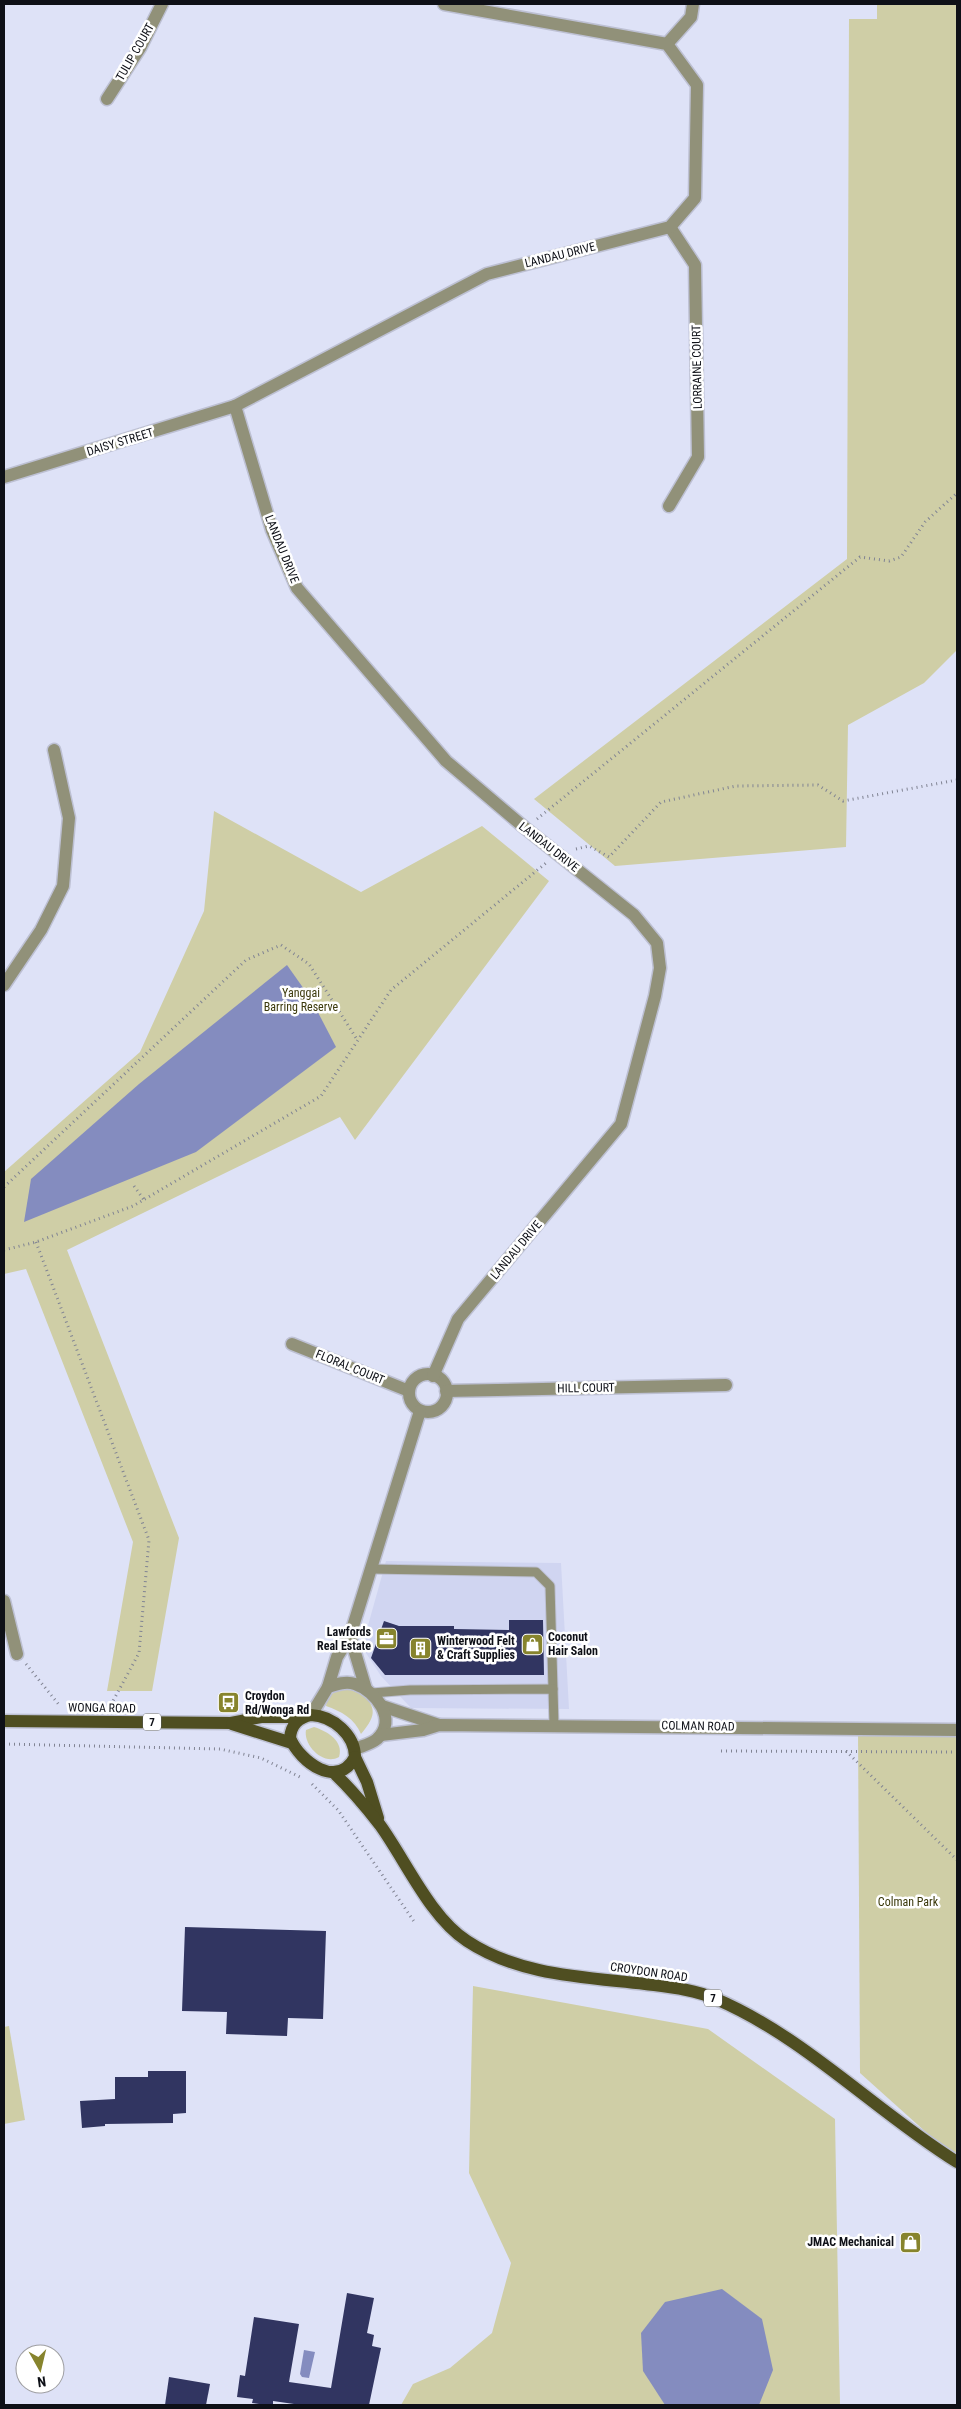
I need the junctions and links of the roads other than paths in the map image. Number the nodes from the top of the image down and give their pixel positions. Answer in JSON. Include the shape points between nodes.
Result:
{"nodes":[{"id":1,"x":162,"y":4,"type":"edge"},
{"id":2,"x":444,"y":4,"type":"edge"},
{"id":3,"x":693,"y":4,"type":"edge"},
{"id":4,"x":667,"y":44,"type":"junction"},
{"id":5,"x":107,"y":99,"type":"dead end"},
{"id":6,"x":670,"y":227,"type":"junction"},
{"id":7,"x":235,"y":406,"type":"junction"},
{"id":8,"x":4,"y":477,"type":"edge"},
{"id":9,"x":669,"y":506,"type":"dead end"},
{"id":10,"x":54,"y":750,"type":"dead end"},
{"id":11,"x":4,"y":985,"type":"edge"},
{"id":12,"x":292,"y":1344,"type":"dead end"},
{"id":13,"x":433,"y":1376,"type":"junction"},
{"id":14,"x":726,"y":1385,"type":"dead end"},
{"id":15,"x":409,"y":1390,"type":"junction"},
{"id":16,"x":446,"y":1391,"type":"junction"},
{"id":17,"x":420,"y":1411,"type":"junction"},
{"id":18,"x":371,"y":1569,"type":"junction"},
{"id":19,"x":4,"y":1601,"type":"edge"},
{"id":20,"x":350,"y":1636,"type":"junction"},
{"id":21,"x":17,"y":1654,"type":"road end"},
{"id":22,"x":328,"y":1687,"type":"junction"},
{"id":23,"x":553,"y":1689,"type":"junction"},
{"id":24,"x":369,"y":1691,"type":"junction"},
{"id":25,"x":382,"y":1706,"type":"junction"},
{"id":26,"x":307,"y":1716,"type":"junction"},
{"id":27,"x":4,"y":1721,"type":"edge"},
{"id":28,"x":231,"y":1723,"type":"junction"},
{"id":29,"x":554,"y":1724,"type":"junction"},
{"id":30,"x":439,"y":1725,"type":"junction"},
{"id":31,"x":957,"y":1730,"type":"edge"},
{"id":32,"x":381,"y":1734,"type":"junction"},
{"id":33,"x":292,"y":1743,"type":"junction"},
{"id":34,"x":355,"y":1753,"type":"junction"},
{"id":35,"x":334,"y":1774,"type":"junction"},
{"id":36,"x":380,"y":1826,"type":"junction"},
{"id":37,"x":957,"y":2162,"type":"edge"}],
"edges":[{"from":1,"to":5,"type":"street","name":"TULIP COURT","via":[[140,48]]},
{"from":2,"to":4,"type":"street"},
{"from":3,"to":4,"type":"street","via":[[691,17]]},
{"from":4,"to":6,"type":"street","via":[[697,85],[695,198]]},
{"from":6,"to":7,"type":"street","name":"LANDAU DRIVE","via":[[487,274]]},
{"from":6,"to":9,"type":"street","name":"LORRAINE COURT","via":[[695,265],[698,457]]},
{"from":7,"to":8,"type":"street","name":"DAISY STREET"},
{"from":7,"to":13,"type":"street","name":"LANDAU DRIVE","via":[[272,530],[297,588],[446,761],[634,915],[657,943],[660,968],[655,996],[622,1124],[458,1319]]},
{"from":10,"to":11,"type":"street","via":[[69,818],[63,886],[41,930]]},
{"from":12,"to":15,"type":"street","name":"FLORAL COURT"},
{"from":13,"to":15,"type":"street","via":[[420,1376]]},
{"from":13,"to":16,"type":"street","via":[[442,1381]]},
{"from":14,"to":16,"type":"street","name":"HILL COURT"},
{"from":15,"to":17,"type":"street","via":[[411,1402]]},
{"from":16,"to":17,"type":"street","via":[[444,1402],[436,1410]]},
{"from":17,"to":18,"type":"street"},
{"from":18,"to":20,"type":"street"},
{"from":18,"to":23,"type":"lane","via":[[536,1572],[550,1586]]},
{"from":19,"to":21,"type":"street"},
{"from":20,"to":22,"type":"street","via":[[337,1657]]},
{"from":20,"to":24,"type":"street"},
{"from":22,"to":24,"type":"street","via":[[348,1682]]},
{"from":22,"to":26,"type":"street"},
{"from":23,"to":24,"type":"lane"},
{"from":23,"to":29,"type":"lane"},
{"from":24,"to":25,"type":"street"},
{"from":25,"to":30,"type":"street","name":"COLMAN ROAD"},
{"from":25,"to":32,"type":"street","via":[[386,1720]]},
{"from":26,"to":28,"type":"main road","name":"WONGA ROAD","number":"7","via":[[261,1717]]},
{"from":26,"to":33,"type":"main road","via":[[293,1725],[290,1731]]},
{"from":26,"to":34,"type":"main road","number":"7","via":[[324,1716],[333,1721]]},
{"from":27,"to":28,"type":"main road","name":"WONGA ROAD","number":"7"},
{"from":28,"to":33,"type":"main road","name":"WONGA ROAD","number":"7"},
{"from":29,"to":30,"type":"street","name":"COLMAN ROAD"},
{"from":29,"to":31,"type":"street","name":"COLMAN ROAD"},
{"from":30,"to":32,"type":"street","name":"COLMAN ROAD"},
{"from":32,"to":34,"type":"street"},
{"from":33,"to":35,"type":"main road","number":"7","via":[[314,1766]]},
{"from":34,"to":35,"type":"main road","via":[[347,1769]]},
{"from":34,"to":36,"type":"main road","name":"CROYDON ROAD","number":"7"},
{"from":35,"to":36,"type":"main road","name":"CROYDON ROAD","number":"7","via":[[351,1789]]},
{"from":36,"to":37,"type":"main road","name":"CROYDON ROAD","number":"7","via":[[431,1903],[465,1940],[494,1957],[561,1975],[678,1988],[714,1998],[753,2018],[808,2054]]}]}
